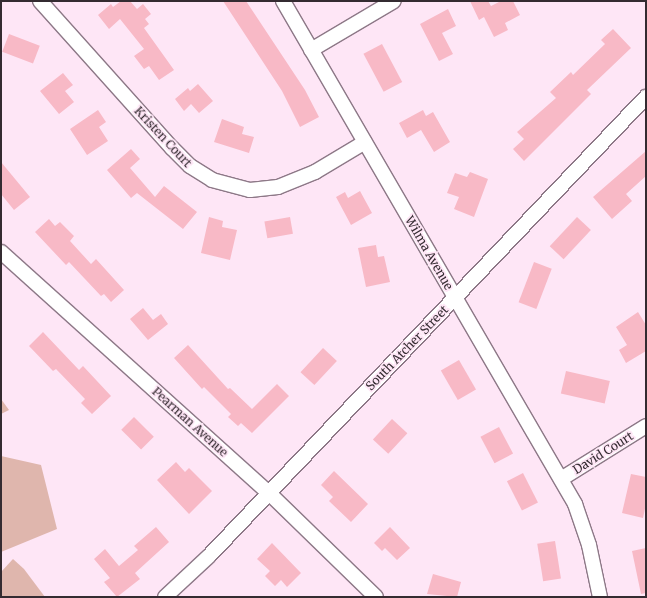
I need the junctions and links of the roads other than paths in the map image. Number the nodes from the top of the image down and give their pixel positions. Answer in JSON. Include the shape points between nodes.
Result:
{"nodes":[{"id":1,"x":40,"y":1,"type":"edge"},
{"id":2,"x":283,"y":1,"type":"edge"},
{"id":3,"x":394,"y":1,"type":"edge"},
{"id":4,"x":311,"y":50,"type":"junction"},
{"id":5,"x":646,"y":97,"type":"edge"},
{"id":6,"x":365,"y":142,"type":"junction"},
{"id":7,"x":1,"y":252,"type":"edge"},
{"id":8,"x":455,"y":297,"type":"junction"},
{"id":9,"x":646,"y":426,"type":"edge"},
{"id":10,"x":561,"y":479,"type":"junction"},
{"id":11,"x":270,"y":493,"type":"junction"},
{"id":12,"x":165,"y":597,"type":"edge"},
{"id":13,"x":376,"y":597,"type":"edge"},
{"id":14,"x":600,"y":597,"type":"edge"}],
"edges":[{"from":1,"to":6,"type":"street","name":"Kristen Court","via":[[172,148],[190,166],[212,180],[250,190],[278,187],[315,172]]},
{"from":2,"to":4,"type":"street","name":"Wilma Avenue"},
{"from":3,"to":4,"type":"street"},
{"from":4,"to":6,"type":"street","name":"Wilma Avenue"},
{"from":5,"to":8,"type":"street","name":"South Atcher Street"},
{"from":6,"to":8,"type":"street","name":"Wilma Avenue"},
{"from":7,"to":11,"type":"street","name":"Pearman Avenue"},
{"from":8,"to":10,"type":"street","name":"Wilma Avenue"},
{"from":8,"to":11,"type":"street","name":"South Atcher Street"},
{"from":9,"to":10,"type":"street","name":"David Court"},
{"from":10,"to":14,"type":"street","name":"Wilma Avenue","via":[[583,525]]},
{"from":11,"to":12,"type":"street","name":"South Atcher Street"},
{"from":11,"to":13,"type":"street","name":"Pearman Avenue"}]}
